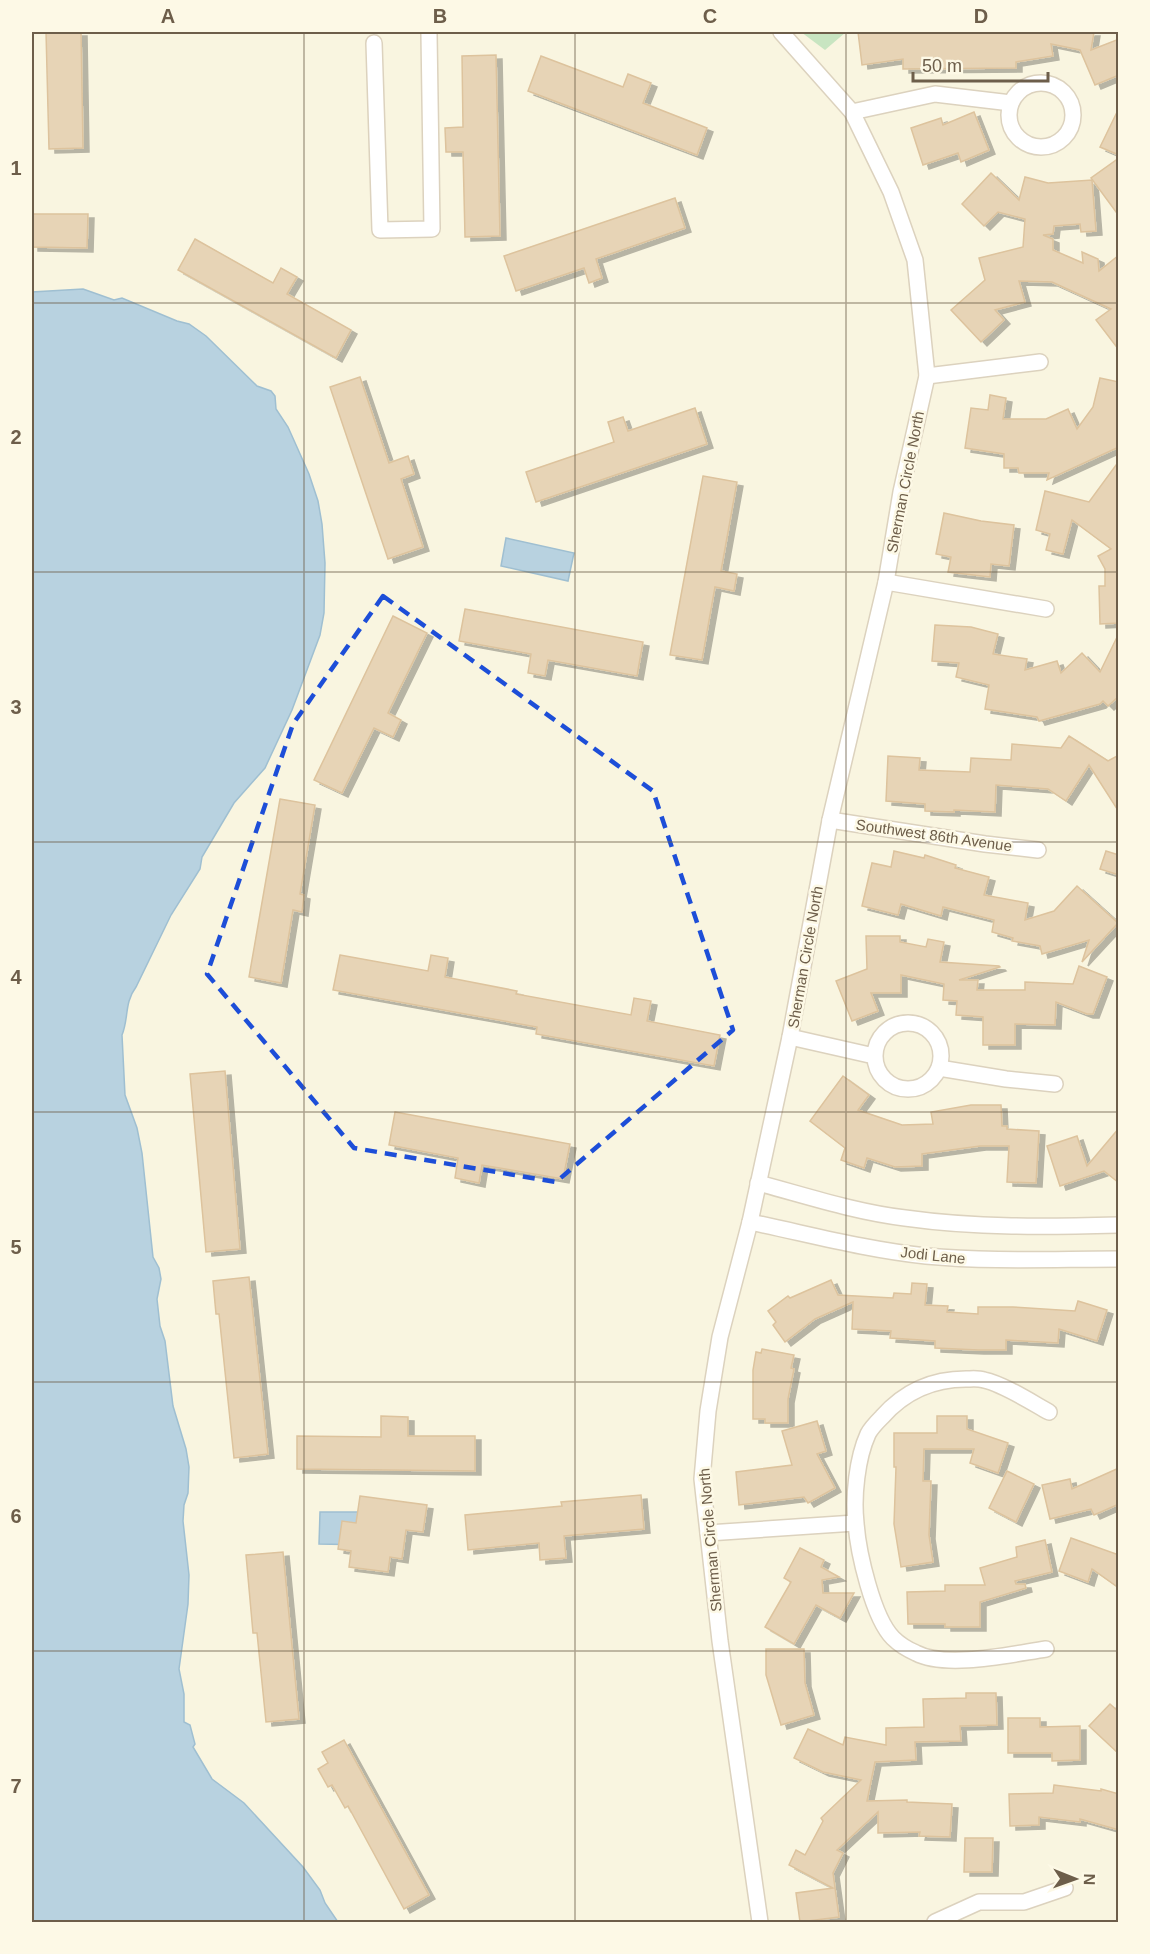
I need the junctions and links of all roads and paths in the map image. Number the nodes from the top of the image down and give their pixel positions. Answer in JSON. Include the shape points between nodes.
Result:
{"nodes":[{"id":1,"x":780,"y":32,"type":"edge"},
{"id":2,"x":429,"y":34,"type":"dead end"},
{"id":3,"x":374,"y":43,"type":"dead end"},
{"id":4,"x":1011,"y":103,"type":"junction"},
{"id":5,"x":852,"y":112,"type":"junction"},
{"id":6,"x":1040,"y":362,"type":"dead end"},
{"id":7,"x":927,"y":376,"type":"junction"},
{"id":8,"x":886,"y":582,"type":"junction"},
{"id":9,"x":1047,"y":609,"type":"dead end"},
{"id":10,"x":830,"y":820,"type":"junction"},
{"id":11,"x":1038,"y":850,"type":"dead end"},
{"id":12,"x":790,"y":1037,"type":"junction"},
{"id":13,"x":874,"y":1056,"type":"junction"},
{"id":14,"x":939,"y":1068,"type":"junction"},
{"id":15,"x":1055,"y":1084,"type":"dead end"},
{"id":16,"x":759,"y":1183,"type":"junction"},
{"id":17,"x":750,"y":1222,"type":"junction"},
{"id":18,"x":1119,"y":1225,"type":"edge"},
{"id":19,"x":1119,"y":1259,"type":"edge"},
{"id":20,"x":1049,"y":1412,"type":"dead end"},
{"id":21,"x":855,"y":1523,"type":"junction"},
{"id":22,"x":708,"y":1533,"type":"junction"},
{"id":23,"x":1046,"y":1649,"type":"dead end"},
{"id":24,"x":1065,"y":1888,"type":"dead end"},
{"id":25,"x":760,"y":1923,"type":"edge"},
{"id":26,"x":934,"y":1923,"type":"edge"}],
"edges":[{"from":1,"to":5,"type":"street","name":"Sherman Circle North"},
{"from":2,"to":3,"type":"street","via":[[432,229],[380,230]]},
{"from":4,"to":4,"type":"street","via":[[1024,87],[1035,83],[1057,87],[1072,104],[1072,126],[1058,144],[1029,146],[1014,133]]},
{"from":4,"to":5,"type":"street","via":[[935,94]]},
{"from":5,"to":7,"type":"street","name":"Sherman Circle North","via":[[891,192],[915,260]]},
{"from":6,"to":7,"type":"street"},
{"from":7,"to":8,"type":"street","name":"Sherman Circle North"},
{"from":8,"to":9,"type":"street"},
{"from":8,"to":10,"type":"street","name":"Sherman Circle North"},
{"from":10,"to":11,"type":"street","name":"Southwest 86th Avenue"},
{"from":10,"to":12,"type":"street","name":"Sherman Circle North"},
{"from":12,"to":13,"type":"street"},
{"from":12,"to":16,"type":"street","name":"Sherman Circle North"},
{"from":13,"to":14,"type":"street","via":[[881,1076],[898,1088],[921,1087]]},
{"from":13,"to":14,"type":"street","via":[[881,1035],[889,1028],[899,1023],[920,1024],[937,1039],[941,1050]]},
{"from":14,"to":15,"type":"street"},
{"from":16,"to":17,"type":"street","name":"Sherman Circle North"},
{"from":16,"to":18,"type":"street","via":[[858,1210],[954,1224]]},
{"from":17,"to":19,"type":"street","name":"Jodi Lane","via":[[925,1256]]},
{"from":17,"to":22,"type":"street","name":"Sherman Circle North","via":[[720,1337],[708,1411],[702,1479]]},
{"from":20,"to":21,"type":"street","via":[[984,1380],[931,1383],[908,1393],[869,1431],[858,1462]]},
{"from":21,"to":22,"type":"street"},
{"from":21,"to":23,"type":"street","via":[[876,1611],[893,1638],[918,1654],[936,1659],[960,1660]]},
{"from":22,"to":25,"type":"street","name":"Sherman Circle North"},
{"from":24,"to":26,"type":"street","via":[[1024,1902],[979,1902]]}]}
